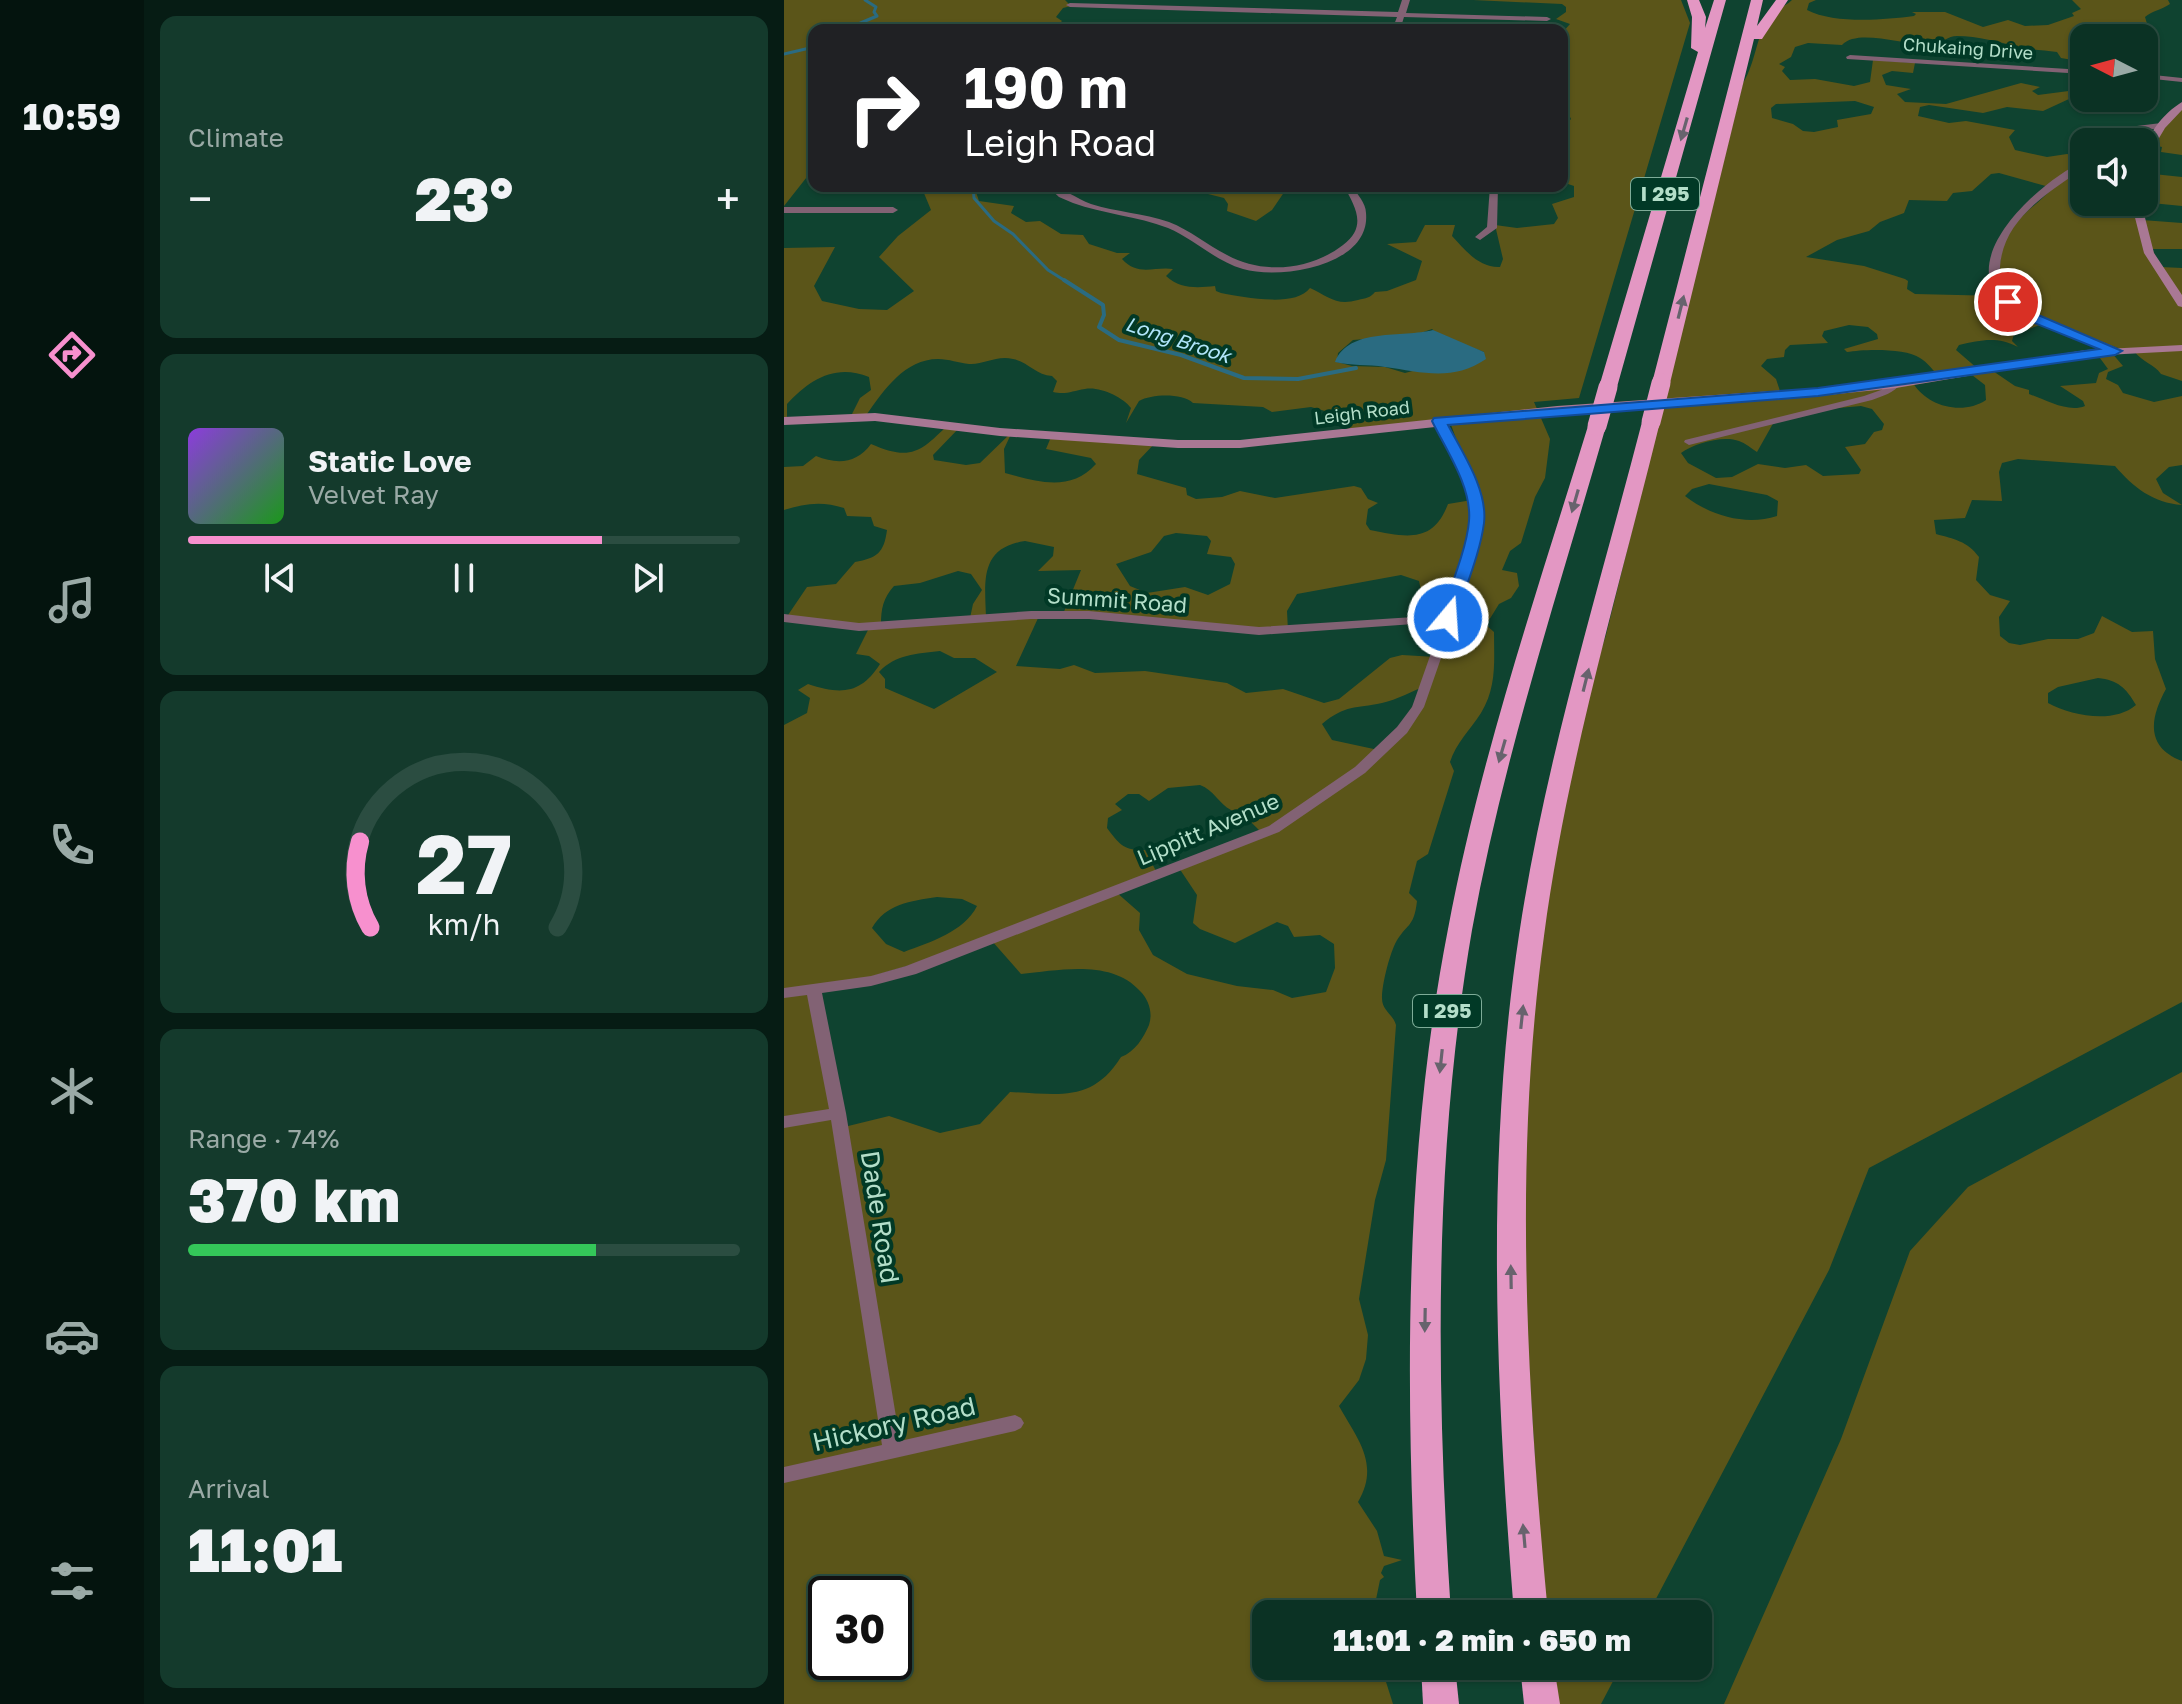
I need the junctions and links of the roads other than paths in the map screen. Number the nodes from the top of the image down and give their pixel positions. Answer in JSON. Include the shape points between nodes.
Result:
{"nodes":[{"id":1,"x":1406,"y":0,"type":"edge"},
{"id":2,"x":1693,"y":0,"type":"edge"},
{"id":3,"x":1720,"y":0,"type":"edge"},
{"id":4,"x":1757,"y":0,"type":"edge"},
{"id":5,"x":1782,"y":0,"type":"edge"},
{"id":6,"x":1070,"y":5,"type":"dead end"},
{"id":7,"x":1401,"y":15,"type":"junction"},
{"id":8,"x":1547,"y":19,"type":"dead end"},
{"id":9,"x":1398,"y":24,"type":"edge"},
{"id":10,"x":1850,"y":57,"type":"dead end"},
{"id":11,"x":1744,"y":60,"type":"junction"},
{"id":12,"x":2070,"y":71,"type":"edge"},
{"id":13,"x":2158,"y":77,"type":"edge"},
{"id":14,"x":2182,"y":80,"type":"edge"},
{"id":15,"x":1694,"y":93,"type":"junction"},
{"id":16,"x":2182,"y":105,"type":"edge"},
{"id":17,"x":2161,"y":126,"type":"junction"},
{"id":18,"x":2140,"y":128,"type":"edge"},
{"id":19,"x":2158,"y":131,"type":"edge"},
{"id":20,"x":2070,"y":175,"type":"edge"},
{"id":21,"x":1060,"y":192,"type":"edge"},
{"id":22,"x":1351,"y":192,"type":"edge"},
{"id":23,"x":1494,"y":192,"type":"edge"},
{"id":24,"x":784,"y":210,"type":"edge"},
{"id":25,"x":893,"y":210,"type":"dead end"},
{"id":26,"x":2140,"y":216,"type":"edge"},
{"id":27,"x":1480,"y":237,"type":"dead end"},
{"id":28,"x":2182,"y":304,"type":"edge"},
{"id":29,"x":2182,"y":348,"type":"edge"},
{"id":30,"x":2115,"y":351,"type":"junction"},
{"id":31,"x":1896,"y":384,"type":"junction"},
{"id":32,"x":784,"y":421,"type":"edge"},
{"id":33,"x":1439,"y":421,"type":"junction"},
{"id":34,"x":1689,"y":442,"type":"dead end"},
{"id":35,"x":784,"y":618,"type":"edge"},
{"id":36,"x":1448,"y":618,"type":"junction"},
{"id":37,"x":814,"y":991,"type":"junction"},
{"id":38,"x":784,"y":993,"type":"edge"},
{"id":39,"x":838,"y":1113,"type":"junction"},
{"id":40,"x":784,"y":1122,"type":"edge"},
{"id":41,"x":1015,"y":1423,"type":"dead end"},
{"id":42,"x":892,"y":1451,"type":"junction"},
{"id":43,"x":784,"y":1475,"type":"edge"},
{"id":44,"x":1433,"y":1600,"type":"edge"},
{"id":45,"x":1530,"y":1600,"type":"edge"},
{"id":46,"x":1439,"y":1680,"type":"edge"},
{"id":47,"x":1539,"y":1680,"type":"edge"},
{"id":48,"x":1441,"y":1704,"type":"edge"},
{"id":49,"x":1542,"y":1704,"type":"edge"}],
"edges":[{"from":1,"to":7,"type":"street"},
{"from":2,"to":15,"type":"highway","via":[[1699,26]]},
{"from":3,"to":15,"type":"highway","number":"I 295"},
{"from":4,"to":11,"type":"highway","number":"I 295"},
{"from":5,"to":11,"type":"highway"},
{"from":6,"to":7,"type":"street"},
{"from":7,"to":8,"type":"street"},
{"from":7,"to":9,"type":"street"},
{"from":10,"to":12,"type":"street","name":"Chukaing Drive"},
{"from":45,"to":11,"type":"highway","number":"I 295","one_way":true,"bridge":true,"via":[[1514,1405],[1511,1281],[1521,1024],[1535,910],[1552,820]]},
{"from":13,"to":14,"type":"street"},
{"from":15,"to":44,"type":"highway","number":"I 295","one_way":true,"bridge":true,"via":[[1485,812],[1463,915],[1446,1016],[1426,1275]]},
{"from":16,"to":17,"type":"street"},
{"from":17,"to":18,"type":"street"},
{"from":17,"to":19,"type":"street"},
{"from":20,"to":30,"type":"street","via":[[2011,221],[1996,252],[1995,276],[2000,295],[2018,310]]},
{"from":21,"to":22,"type":"street","via":[[1071,200],[1167,224],[1234,262],[1261,270],[1303,265],[1348,250],[1361,229],[1362,212]]},
{"from":23,"to":27,"type":"street","via":[[1492,228]]},
{"from":24,"to":25,"type":"street"},
{"from":26,"to":28,"type":"street","via":[[2149,253]]},
{"from":29,"to":30,"type":"street","name":"Leigh Road"},
{"from":30,"to":31,"type":"street","name":"Leigh Road"},
{"from":31,"to":33,"type":"street","name":"Leigh Road"},
{"from":31,"to":34,"type":"street","via":[[1868,398]]},
{"from":32,"to":33,"type":"street","name":"Leigh Road","via":[[875,417],[1000,432],[1211,445]]},
{"from":33,"to":36,"type":"street","name":"Lippitt Avenue","via":[[1465,474],[1477,522]]},
{"from":35,"to":36,"type":"street","name":"Summit Road","via":[[859,627],[1089,615],[1259,631]]},
{"from":36,"to":37,"type":"street","name":"Lippitt Avenue","via":[[1418,707],[1402,730],[1360,770],[1274,829],[911,970]]},
{"from":37,"to":38,"type":"street","name":"Lippitt Avenue"},
{"from":37,"to":39,"type":"street","name":"Dade Road"},
{"from":39,"to":40,"type":"street"},
{"from":39,"to":42,"type":"street","name":"Dade Road"},
{"from":41,"to":42,"type":"street","name":"Hickory Road"},
{"from":42,"to":43,"type":"street","name":"Hickory Road"},
{"from":46,"to":48,"type":"highway"},
{"from":47,"to":49,"type":"highway"}]}
